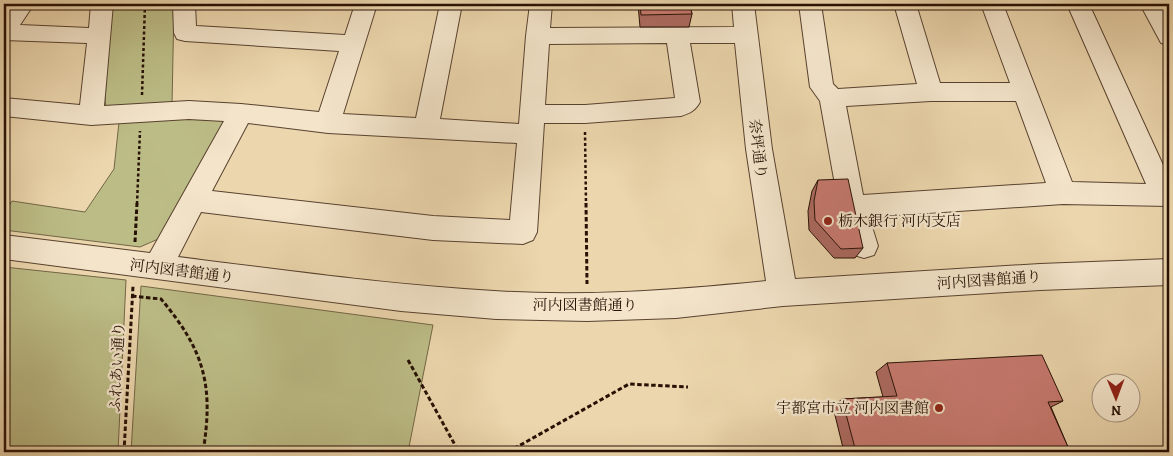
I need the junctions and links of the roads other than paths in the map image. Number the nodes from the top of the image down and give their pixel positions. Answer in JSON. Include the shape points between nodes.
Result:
{"nodes":[{"id":1,"x":23,"y":4,"type":"edge"},
{"id":2,"x":102,"y":4,"type":"edge"},
{"id":3,"x":184,"y":4,"type":"edge"},
{"id":4,"x":366,"y":4,"type":"edge"},
{"id":5,"x":451,"y":4,"type":"edge"},
{"id":6,"x":541,"y":4,"type":"edge"},
{"id":7,"x":743,"y":4,"type":"edge"},
{"id":8,"x":810,"y":4,"type":"edge"},
{"id":9,"x":905,"y":4,"type":"edge"},
{"id":10,"x":992,"y":4,"type":"edge"},
{"id":11,"x":1078,"y":4,"type":"edge"},
{"id":12,"x":1150,"y":4,"type":"edge"},
{"id":13,"x":4,"y":32,"type":"edge"},
{"id":14,"x":746,"y":35,"type":"junction"},
{"id":15,"x":100,"y":36,"type":"junction"},
{"id":16,"x":537,"y":36,"type":"junction"},
{"id":17,"x":677,"y":36,"type":"junction"},
{"id":18,"x":1169,"y":37,"type":"edge"},
{"id":19,"x":353,"y":44,"type":"junction"},
{"id":20,"x":932,"y":92,"type":"junction"},
{"id":21,"x":1024,"y":92,"type":"junction"},
{"id":22,"x":832,"y":98,"type":"junction"},
{"id":23,"x":4,"y":107,"type":"edge"},
{"id":24,"x":241,"y":113,"type":"junction"},
{"id":25,"x":91,"y":116,"type":"junction"},
{"id":26,"x":328,"y":123,"type":"junction"},
{"id":27,"x":531,"y":124,"type":"junction"},
{"id":28,"x":426,"y":129,"type":"junction"},
{"id":29,"x":1063,"y":194,"type":"junction"},
{"id":30,"x":1167,"y":195,"type":"edge"},
{"id":31,"x":194,"y":200,"type":"junction"},
{"id":32,"x":852,"y":207,"type":"junction"},
{"id":33,"x":864,"y":246,"type":"edge"},
{"id":34,"x":4,"y":247,"type":"edge"},
{"id":35,"x":157,"y":268,"type":"junction"},
{"id":36,"x":1169,"y":272,"type":"edge"},
{"id":37,"x":783,"y":293,"type":"junction"}],
"edges":[{"from":1,"to":13,"type":"street"},
{"from":2,"to":15,"type":"street"},
{"from":3,"to":19,"type":"street","via":[[184,33]]},
{"from":4,"to":19,"type":"street"},
{"from":5,"to":28,"type":"street"},
{"from":6,"to":16,"type":"street"},
{"from":7,"to":14,"type":"street","name":"奈坪通り"},
{"from":8,"to":22,"type":"street","via":[[822,87]]},
{"from":9,"to":20,"type":"street"},
{"from":10,"to":21,"type":"street"},
{"from":11,"to":30,"type":"street"},
{"from":12,"to":18,"type":"street"},
{"from":13,"to":15,"type":"street"},
{"from":14,"to":17,"type":"street"},
{"from":14,"to":37,"type":"street","name":"奈坪通り","via":[[764,196]]},
{"from":15,"to":25,"type":"street"},
{"from":16,"to":17,"type":"street"},
{"from":16,"to":27,"type":"street"},
{"from":17,"to":27,"type":"street","via":[[688,102],[681,107],[585,114]]},
{"from":19,"to":26,"type":"street"},
{"from":20,"to":21,"type":"street"},
{"from":20,"to":22,"type":"street"},
{"from":21,"to":29,"type":"street"},
{"from":22,"to":32,"type":"street"},
{"from":23,"to":25,"type":"street"},
{"from":24,"to":25,"type":"street","via":[[180,110]]},
{"from":24,"to":26,"type":"street"},
{"from":24,"to":31,"type":"street"},
{"from":26,"to":28,"type":"street"},
{"from":27,"to":28,"type":"street"},
{"from":27,"to":31,"type":"street","via":[[523,232],[433,228]]},
{"from":29,"to":30,"type":"street"},
{"from":29,"to":32,"type":"street"},
{"from":31,"to":35,"type":"street"},
{"from":32,"to":33,"type":"street"},
{"from":34,"to":35,"type":"street","name":"河内図書館通り"},
{"from":35,"to":37,"type":"street","name":"河内図書館通り","via":[[425,300],[587,307],[676,304]]},
{"from":36,"to":37,"type":"street","name":"河内図書館通り"}]}
